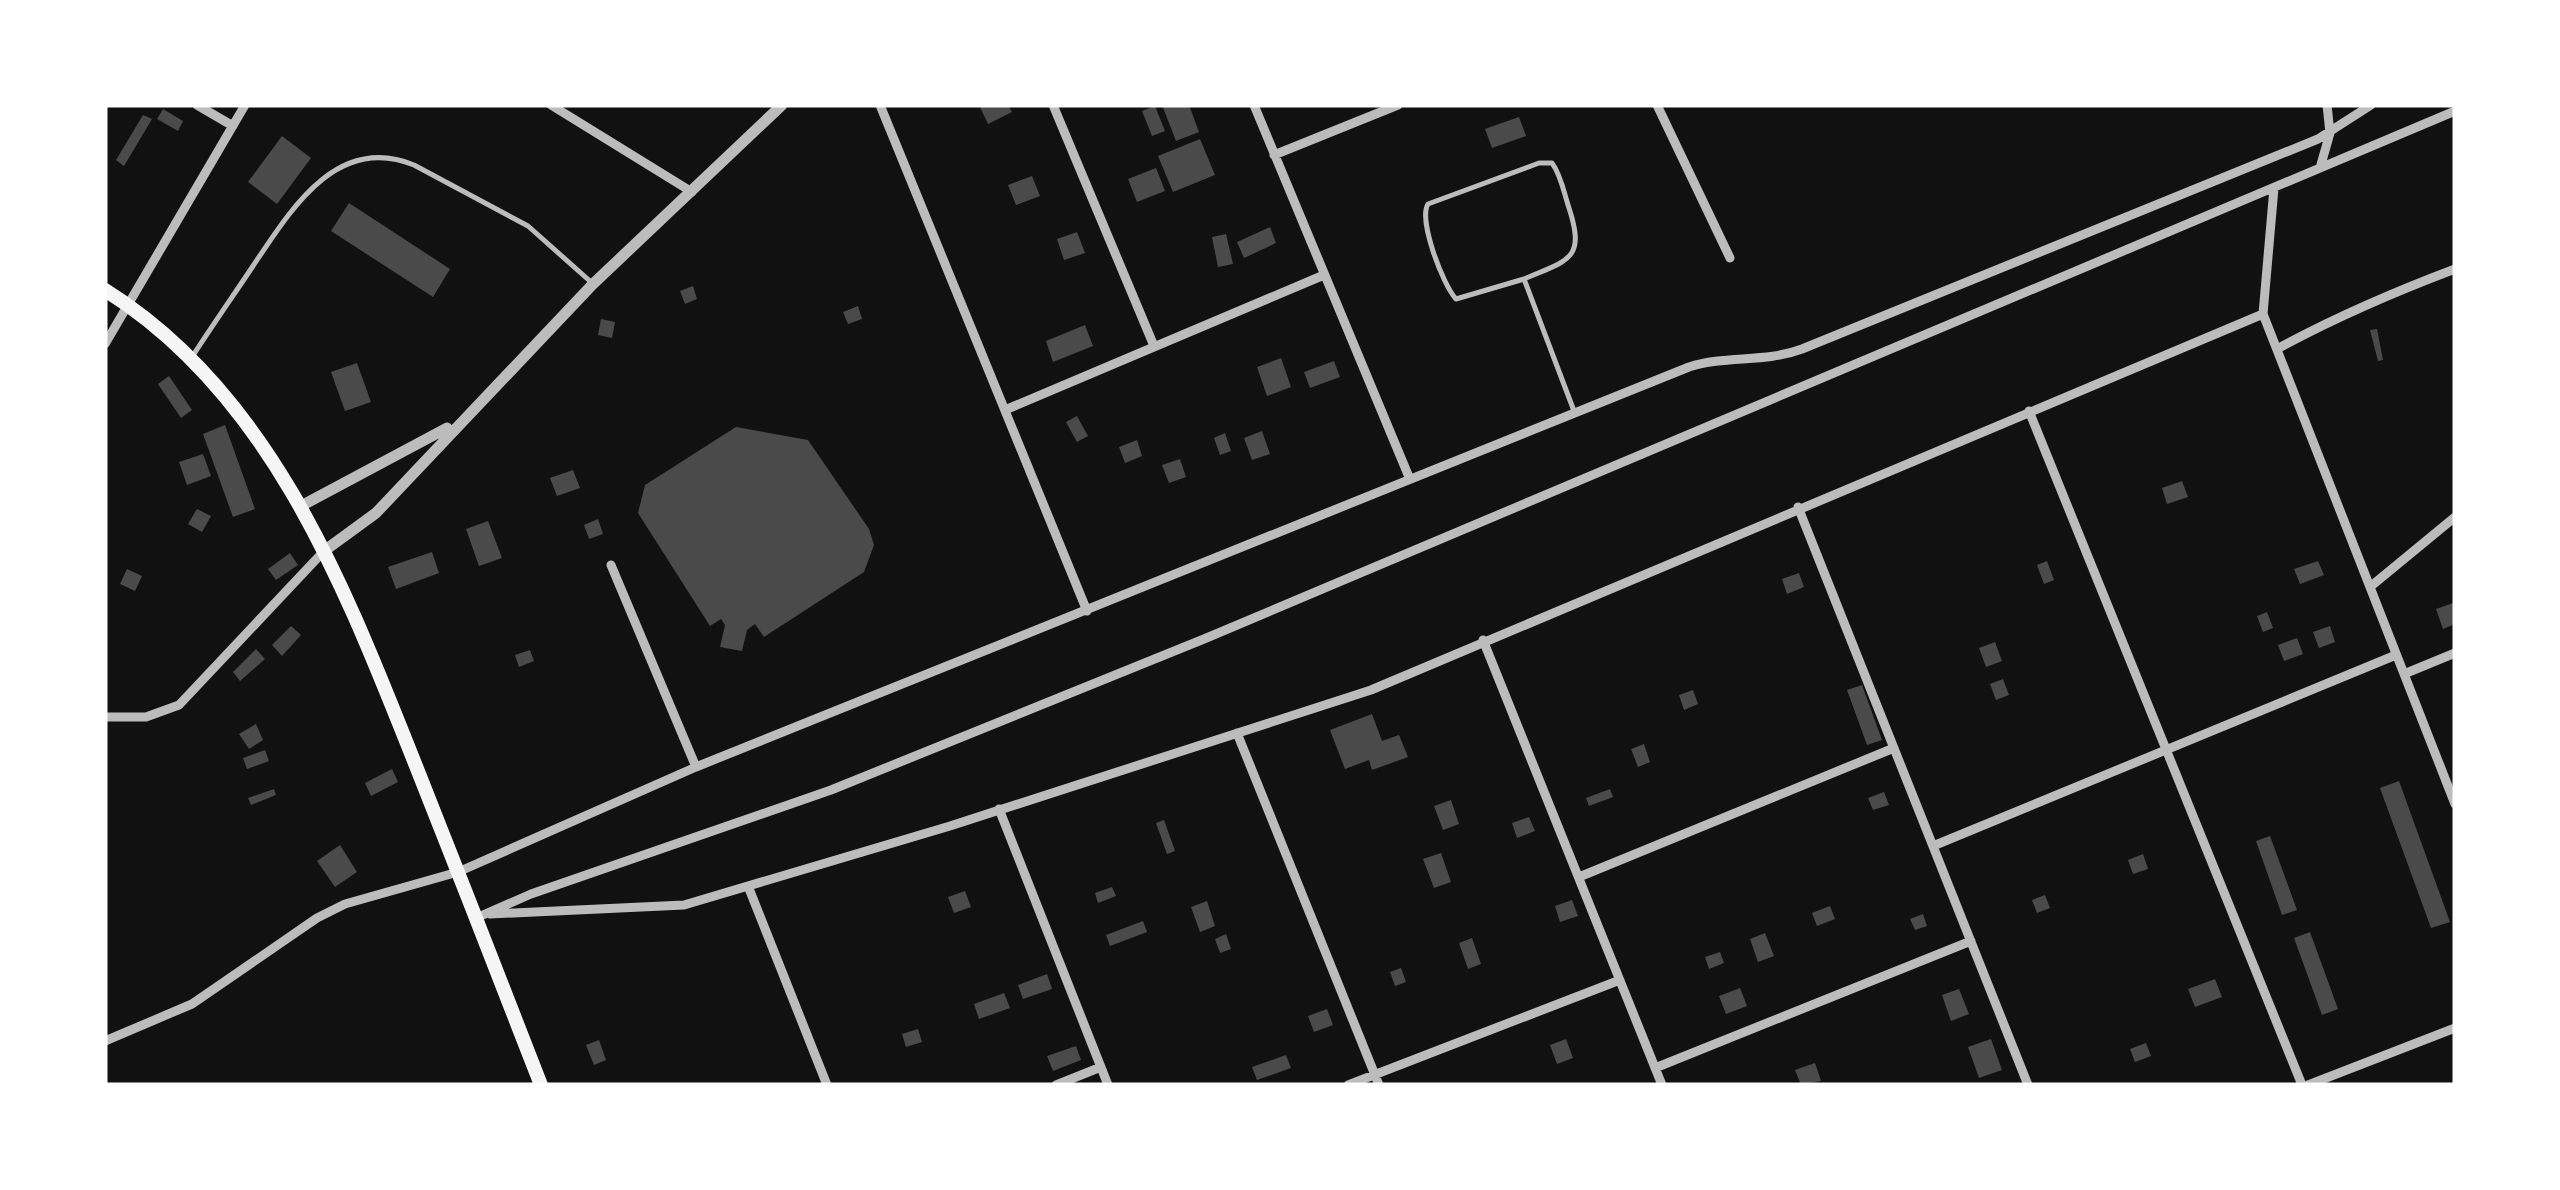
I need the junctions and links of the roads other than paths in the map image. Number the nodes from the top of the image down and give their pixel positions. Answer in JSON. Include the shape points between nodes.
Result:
{"nodes":[{"id":1,"x":197,"y":105,"type":"edge"},
{"id":2,"x":244,"y":105,"type":"edge"},
{"id":3,"x":550,"y":105,"type":"edge"},
{"id":4,"x":782,"y":105,"type":"edge"},
{"id":5,"x":880,"y":105,"type":"edge"},
{"id":6,"x":1053,"y":105,"type":"edge"},
{"id":7,"x":1254,"y":105,"type":"edge"},
{"id":8,"x":1398,"y":105,"type":"edge"},
{"id":9,"x":1657,"y":105,"type":"edge"},
{"id":10,"x":2327,"y":105,"type":"edge"},
{"id":11,"x":2371,"y":105,"type":"edge"},
{"id":12,"x":2455,"y":112,"type":"edge"},
{"id":13,"x":233,"y":126,"type":"junction"},
{"id":14,"x":2330,"y":133,"type":"junction"},
{"id":15,"x":1274,"y":155,"type":"junction"},
{"id":16,"x":2320,"y":168,"type":"junction"},
{"id":17,"x":2274,"y":188,"type":"junction"},
{"id":18,"x":692,"y":192,"type":"junction"},
{"id":19,"x":1730,"y":258,"type":"dead end"},
{"id":20,"x":2455,"y":270,"type":"edge"},
{"id":21,"x":1324,"y":274,"type":"junction"},
{"id":22,"x":1524,"y":279,"type":"junction"},
{"id":23,"x":593,"y":284,"type":"junction"},
{"id":24,"x":105,"y":290,"type":"edge"},
{"id":25,"x":128,"y":305,"type":"junction"},
{"id":26,"x":2263,"y":314,"type":"junction"},
{"id":27,"x":105,"y":344,"type":"edge"},
{"id":28,"x":1154,"y":346,"type":"junction"},
{"id":29,"x":2276,"y":349,"type":"junction"},
{"id":30,"x":190,"y":358,"type":"junction"},
{"id":31,"x":1005,"y":410,"type":"junction"},
{"id":32,"x":1574,"y":412,"type":"junction"},
{"id":33,"x":2029,"y":412,"type":"junction"},
{"id":34,"x":456,"y":424,"type":"junction"},
{"id":35,"x":1408,"y":477,"type":"junction"},
{"id":36,"x":1798,"y":507,"type":"junction"},
{"id":37,"x":298,"y":508,"type":"junction"},
{"id":38,"x":2455,"y":518,"type":"edge"},
{"id":39,"x":324,"y":551,"type":"junction"},
{"id":40,"x":611,"y":564,"type":"dead end"},
{"id":41,"x":2370,"y":587,"type":"junction"},
{"id":42,"x":1086,"y":610,"type":"junction"},
{"id":43,"x":1483,"y":640,"type":"junction"},
{"id":44,"x":2455,"y":652,"type":"edge"},
{"id":45,"x":2396,"y":655,"type":"junction"},
{"id":46,"x":2404,"y":674,"type":"junction"},
{"id":47,"x":105,"y":717,"type":"edge"},
{"id":48,"x":1238,"y":734,"type":"junction"},
{"id":49,"x":1894,"y":748,"type":"junction"},
{"id":50,"x":2166,"y":750,"type":"junction"},
{"id":51,"x":696,"y":767,"type":"junction"},
{"id":52,"x":2455,"y":804,"type":"edge"},
{"id":53,"x":999,"y":809,"type":"junction"},
{"id":54,"x":1933,"y":846,"type":"junction"},
{"id":55,"x":458,"y":872,"type":"junction"},
{"id":56,"x":1579,"y":878,"type":"junction"},
{"id":57,"x":748,"y":886,"type":"junction"},
{"id":58,"x":480,"y":916,"type":"junction"},
{"id":59,"x":1971,"y":941,"type":"junction"},
{"id":60,"x":1620,"y":980,"type":"junction"},
{"id":61,"x":2455,"y":1028,"type":"edge"},
{"id":62,"x":105,"y":1042,"type":"edge"},
{"id":63,"x":1101,"y":1067,"type":"junction"},
{"id":64,"x":1655,"y":1068,"type":"junction"},
{"id":65,"x":1377,"y":1080,"type":"edge"},
{"id":66,"x":542,"y":1085,"type":"edge"},
{"id":67,"x":827,"y":1085,"type":"edge"},
{"id":68,"x":1056,"y":1085,"type":"edge"},
{"id":69,"x":1108,"y":1085,"type":"edge"},
{"id":70,"x":1348,"y":1085,"type":"edge"},
{"id":71,"x":1662,"y":1085,"type":"edge"},
{"id":72,"x":2028,"y":1085,"type":"edge"},
{"id":73,"x":2305,"y":1085,"type":"edge"}],
"edges":[{"from":1,"to":13,"type":"street"},
{"from":2,"to":13,"type":"street"},
{"from":3,"to":18,"type":"street"},
{"from":4,"to":18,"type":"street"},
{"from":5,"to":31,"type":"street"},
{"from":6,"to":28,"type":"street"},
{"from":7,"to":15,"type":"street"},
{"from":8,"to":15,"type":"street"},
{"from":9,"to":19,"type":"street"},
{"from":10,"to":14,"type":"street"},
{"from":11,"to":14,"type":"street"},
{"from":12,"to":16,"type":"street"},
{"from":13,"to":25,"type":"street"},
{"from":14,"to":16,"type":"street"},
{"from":14,"to":32,"type":"street","via":[[1802,349],[1715,359]]},
{"from":15,"to":21,"type":"street"},
{"from":16,"to":17,"type":"street"},
{"from":17,"to":26,"type":"street"},
{"from":17,"to":58,"type":"street","via":[[1186,647],[831,790]]},
{"from":18,"to":23,"type":"street"},
{"from":20,"to":29,"type":"street","via":[[2382,296]]},
{"from":21,"to":28,"type":"street"},
{"from":21,"to":35,"type":"street"},
{"from":22,"to":22,"type":"lane","via":[[1566,262],[1576,250],[1578,236],[1552,164],[1428,204],[1423,219],[1456,299]]},
{"from":22,"to":32,"type":"lane"},
{"from":23,"to":30,"type":"lane","via":[[528,226],[414,165],[375,157],[350,163],[308,188]]},
{"from":23,"to":34,"type":"street"},
{"from":24,"to":25,"type":"main road"},
{"from":25,"to":27,"type":"street"},
{"from":25,"to":30,"type":"main road"},
{"from":26,"to":29,"type":"street"},
{"from":26,"to":33,"type":"street"},
{"from":28,"to":31,"type":"street"},
{"from":29,"to":41,"type":"street"},
{"from":30,"to":37,"type":"main road","via":[[232,402]]},
{"from":31,"to":42,"type":"street"},
{"from":32,"to":35,"type":"street"},
{"from":33,"to":36,"type":"street"},
{"from":33,"to":50,"type":"street"},
{"from":34,"to":37,"type":"street"},
{"from":34,"to":39,"type":"street","via":[[376,513]]},
{"from":35,"to":42,"type":"street"},
{"from":36,"to":43,"type":"street"},
{"from":36,"to":49,"type":"street"},
{"from":37,"to":39,"type":"main road"},
{"from":38,"to":41,"type":"street"},
{"from":39,"to":47,"type":"street","via":[[180,705],[146,717]]},
{"from":39,"to":55,"type":"main road"},
{"from":40,"to":51,"type":"street"},
{"from":41,"to":45,"type":"street"},
{"from":42,"to":51,"type":"street"},
{"from":43,"to":48,"type":"street","via":[[1371,690]]},
{"from":43,"to":56,"type":"street"},
{"from":44,"to":46,"type":"street"},
{"from":45,"to":46,"type":"street"},
{"from":45,"to":50,"type":"street"},
{"from":46,"to":52,"type":"street"},
{"from":48,"to":53,"type":"street"},
{"from":48,"to":65,"type":"street"},
{"from":49,"to":54,"type":"street"},
{"from":49,"to":56,"type":"street"},
{"from":50,"to":54,"type":"street"},
{"from":50,"to":73,"type":"street"},
{"from":51,"to":55,"type":"street"},
{"from":53,"to":57,"type":"street"},
{"from":53,"to":63,"type":"street"},
{"from":54,"to":59,"type":"street"},
{"from":55,"to":58,"type":"main road"},
{"from":55,"to":62,"type":"street","via":[[332,910],[192,1004]]},
{"from":56,"to":60,"type":"street"},
{"from":57,"to":58,"type":"street","via":[[684,905]]},
{"from":57,"to":67,"type":"street"},
{"from":58,"to":66,"type":"main road"},
{"from":59,"to":64,"type":"street"},
{"from":59,"to":72,"type":"street"},
{"from":60,"to":64,"type":"street"},
{"from":60,"to":65,"type":"street"},
{"from":61,"to":73,"type":"street"},
{"from":63,"to":68,"type":"street"},
{"from":63,"to":69,"type":"street"},
{"from":64,"to":71,"type":"street"},
{"from":65,"to":70,"type":"street"}]}
